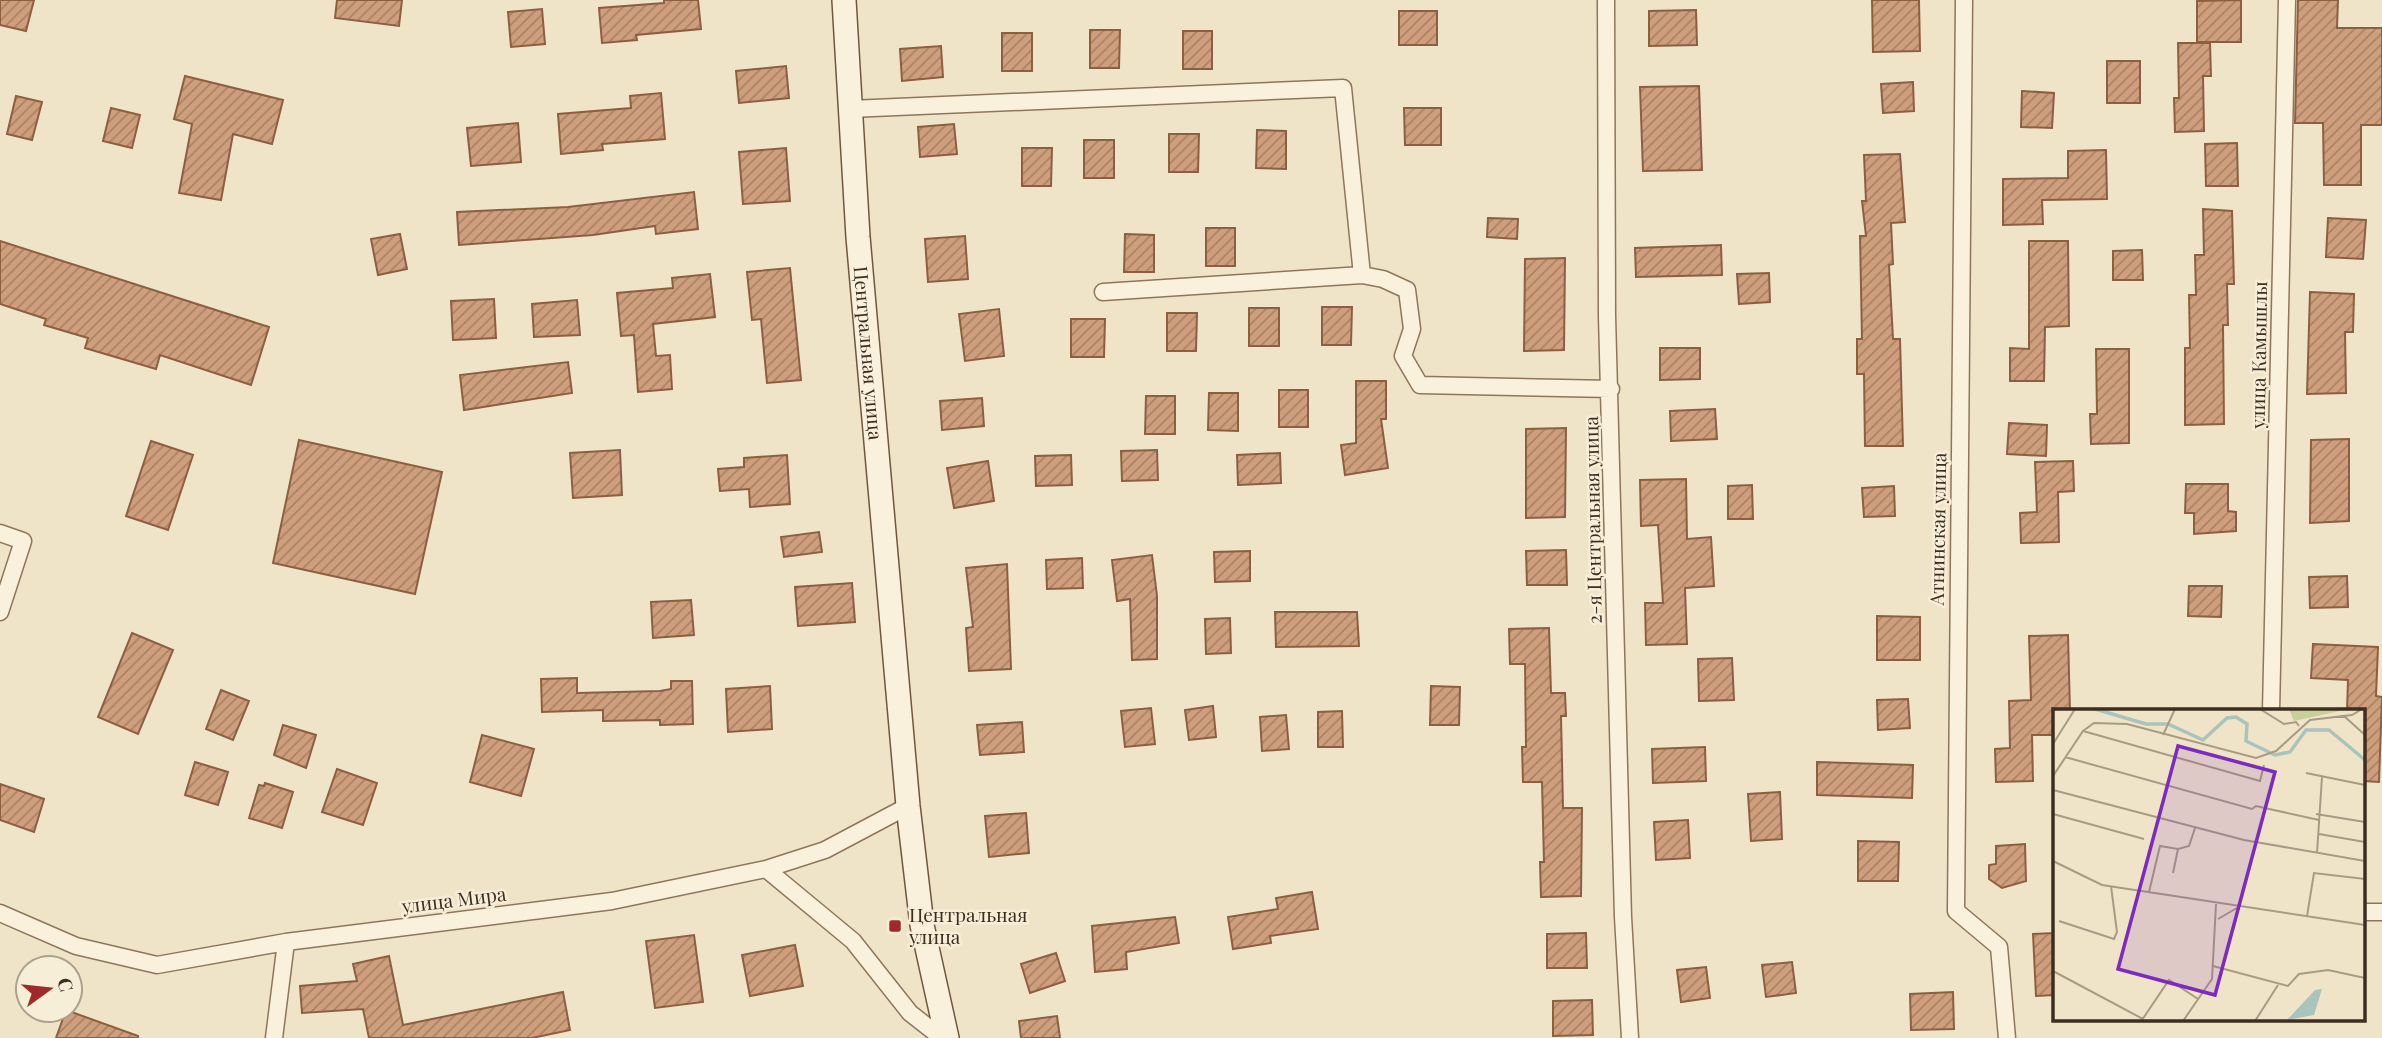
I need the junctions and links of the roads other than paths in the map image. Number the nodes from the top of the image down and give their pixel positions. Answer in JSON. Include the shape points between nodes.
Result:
{"nodes":[{"id":1,"x":844,"y":0,"type":"edge"},
{"id":2,"x":1606,"y":0,"type":"edge"},
{"id":3,"x":1965,"y":0,"type":"edge"},
{"id":4,"x":2287,"y":0,"type":"edge"},
{"id":5,"x":850,"y":109,"type":"junction"},
{"id":6,"x":1362,"y":275,"type":"junction"},
{"id":7,"x":1102,"y":292,"type":"dead end"},
{"id":8,"x":1611,"y":389,"type":"junction"},
{"id":9,"x":0,"y":533,"type":"edge"},
{"id":10,"x":0,"y":612,"type":"edge"},
{"id":11,"x":2272,"y":709,"type":"edge"},
{"id":12,"x":908,"y":806,"type":"junction"},
{"id":13,"x":766,"y":869,"type":"junction"},
{"id":14,"x":2364,"y":912,"type":"edge"},
{"id":15,"x":2382,"y":912,"type":"edge"},
{"id":16,"x":0,"y":913,"type":"edge"},
{"id":17,"x":286,"y":942,"type":"junction"},
{"id":18,"x":274,"y":1038,"type":"edge"},
{"id":19,"x":945,"y":1038,"type":"edge"},
{"id":20,"x":1630,"y":1038,"type":"edge"},
{"id":21,"x":2007,"y":1038,"type":"edge"}],
"edges":[{"from":1,"to":5,"type":"street","name":"Центральная улица"},
{"from":2,"to":8,"type":"street","name":"2-я Центральная улица"},
{"from":3,"to":21,"type":"street","name":"Атнинская улица","via":[[1956,911],[1999,947]]},
{"from":4,"to":11,"type":"street","name":"улица Камышлы"},
{"from":5,"to":6,"type":"street","via":[[1343,88]]},
{"from":5,"to":12,"type":"street","name":"Центральная улица"},
{"from":6,"to":7,"type":"street"},
{"from":6,"to":8,"type":"street","via":[[1408,290],[1412,329],[1403,356],[1420,385]]},
{"from":8,"to":20,"type":"street","name":"2-я Центральная улица"},
{"from":9,"to":10,"type":"street","via":[[23,541]]},
{"from":12,"to":13,"type":"street","name":"улица Мира","via":[[825,850]]},
{"from":12,"to":19,"type":"street","name":"Центральная улица","via":[[922,925]]},
{"from":13,"to":17,"type":"street","name":"улица Мира","via":[[612,901]]},
{"from":13,"to":19,"type":"street","via":[[853,941],[910,1013]]},
{"from":14,"to":15,"type":"street"},
{"from":16,"to":17,"type":"street","name":"улица Мира","via":[[76,946],[157,965]]},
{"from":17,"to":18,"type":"street"}]}
